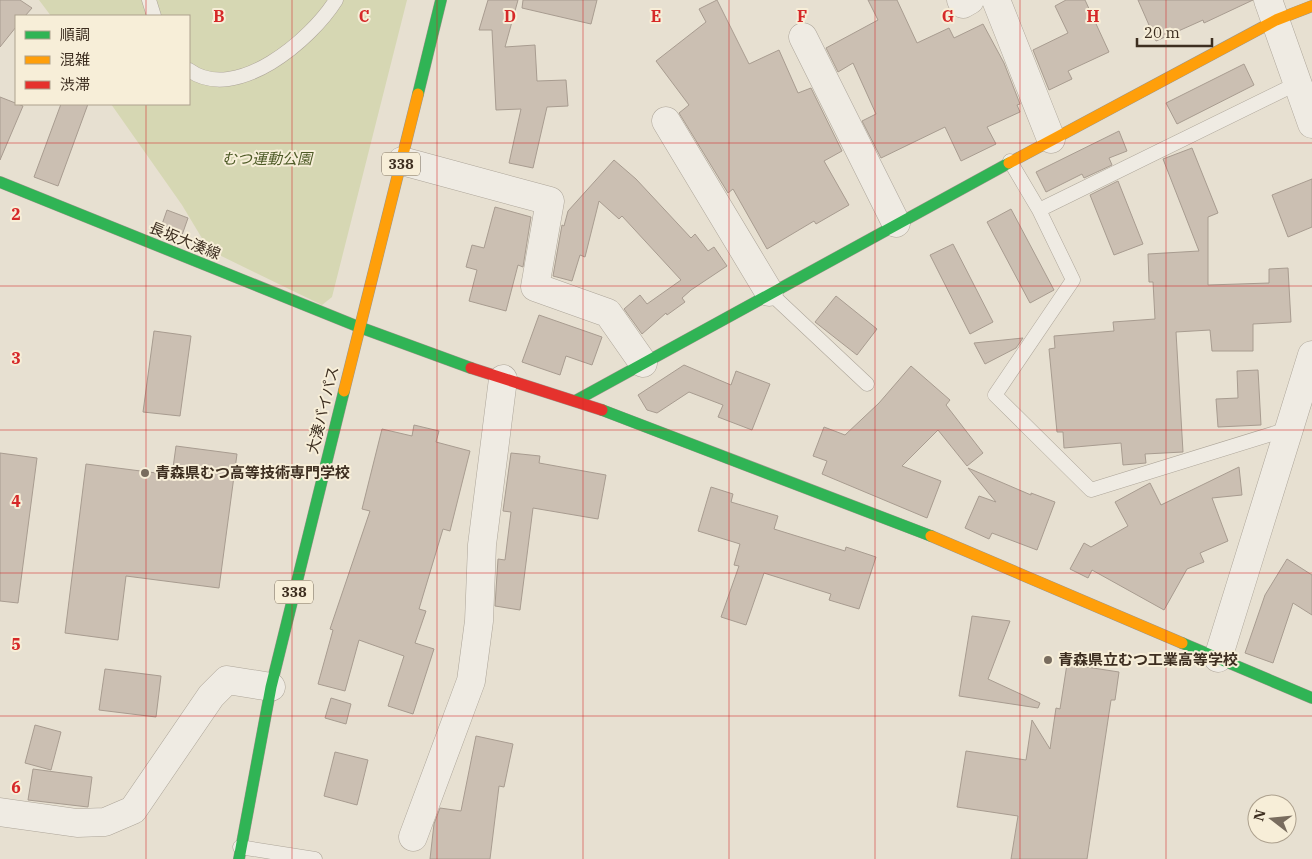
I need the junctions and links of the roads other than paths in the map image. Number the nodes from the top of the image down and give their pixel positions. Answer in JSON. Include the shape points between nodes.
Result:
{"nodes":[{"id":1,"x":149,"y":0,"type":"edge"},
{"id":2,"x":336,"y":0,"type":"edge"},
{"id":3,"x":441,"y":0,"type":"edge"},
{"id":4,"x":961,"y":0,"type":"edge"},
{"id":5,"x":970,"y":0,"type":"edge"},
{"id":6,"x":996,"y":0,"type":"edge"},
{"id":7,"x":1312,"y":6,"type":"edge"},
{"id":8,"x":1272,"y":10,"type":"edge"},
{"id":9,"x":154,"y":15,"type":"edge"},
{"id":10,"x":803,"y":37,"type":"dead end"},
{"id":11,"x":190,"y":71,"type":"edge"},
{"id":12,"x":1298,"y":83,"type":"junction"},
{"id":13,"x":666,"y":121,"type":"dead end"},
{"id":14,"x":1312,"y":124,"type":"edge"},
{"id":15,"x":1051,"y":139,"type":"junction"},
{"id":16,"x":402,"y":161,"type":"junction"},
{"id":17,"x":1010,"y":161,"type":"junction"},
{"id":18,"x":0,"y":182,"type":"edge"},
{"id":19,"x":1038,"y":210,"type":"junction"},
{"id":20,"x":896,"y":223,"type":"junction"},
{"id":21,"x":769,"y":292,"type":"junction"},
{"id":22,"x":359,"y":328,"type":"junction"},
{"id":23,"x":1312,"y":355,"type":"edge"},
{"id":24,"x":643,"y":363,"type":"junction"},
{"id":25,"x":503,"y":379,"type":"junction"},
{"id":26,"x":867,"y":384,"type":"dead end"},
{"id":27,"x":575,"y":401,"type":"junction"},
{"id":28,"x":1288,"y":429,"type":"junction"},
{"id":29,"x":1218,"y":658,"type":"junction"},
{"id":30,"x":271,"y":687,"type":"junction"},
{"id":31,"x":1312,"y":698,"type":"edge"},
{"id":32,"x":0,"y":812,"type":"edge"},
{"id":33,"x":412,"y":837,"type":"dead end"},
{"id":34,"x":240,"y":853,"type":"edge"},
{"id":35,"x":315,"y":859,"type":"edge"}],
"edges":[{"from":1,"to":9,"type":"lane"},
{"from":2,"to":11,"type":"lane","via":[[306,34],[276,60],[245,76],[223,82],[199,78]]},
{"from":3,"to":16,"type":"main road","name":"大湊バイパス","number":"338"},
{"from":4,"to":5,"type":"street","via":[[963,4]]},
{"from":6,"to":15,"type":"street"},
{"from":7,"to":8,"type":"main road"},
{"from":8,"to":12,"type":"street"},
{"from":8,"to":15,"type":"main road"},
{"from":10,"to":20,"type":"street"},
{"from":12,"to":14,"type":"street"},
{"from":12,"to":19,"type":"lane"},
{"from":13,"to":21,"type":"street"},
{"from":15,"to":17,"type":"main road"},
{"from":16,"to":22,"type":"main road","name":"大湊バイパス","number":"338"},
{"from":16,"to":24,"type":"street","via":[[550,201],[535,287],[608,313]]},
{"from":17,"to":19,"type":"lane"},
{"from":17,"to":20,"type":"main road"},
{"from":18,"to":22,"type":"main road","name":"長坂大湊線"},
{"from":19,"to":28,"type":"lane","via":[[1073,280],[995,395],[1091,490]]},
{"from":20,"to":21,"type":"main road"},
{"from":21,"to":24,"type":"main road"},
{"from":21,"to":26,"type":"lane"},
{"from":22,"to":25,"type":"main road","name":"長坂大湊線"},
{"from":22,"to":30,"type":"main road","name":"大湊バイパス","number":"338"},
{"from":23,"to":28,"type":"street"},
{"from":24,"to":27,"type":"main road"},
{"from":25,"to":27,"type":"main road","name":"長坂大湊線"},
{"from":25,"to":33,"type":"street","via":[[482,545],[479,620],[471,681]]},
{"from":27,"to":29,"type":"main road","name":"長坂大湊線","via":[[900,523]]},
{"from":28,"to":29,"type":"street"},
{"from":29,"to":31,"type":"main road","name":"長坂大湊線"},
{"from":30,"to":32,"type":"street","via":[[228,680],[211,696],[133,810],[105,822],[77,823]]},
{"from":30,"to":34,"type":"main road","name":"大湊バイパス","number":"338"},
{"from":34,"to":35,"type":"lane"}]}
